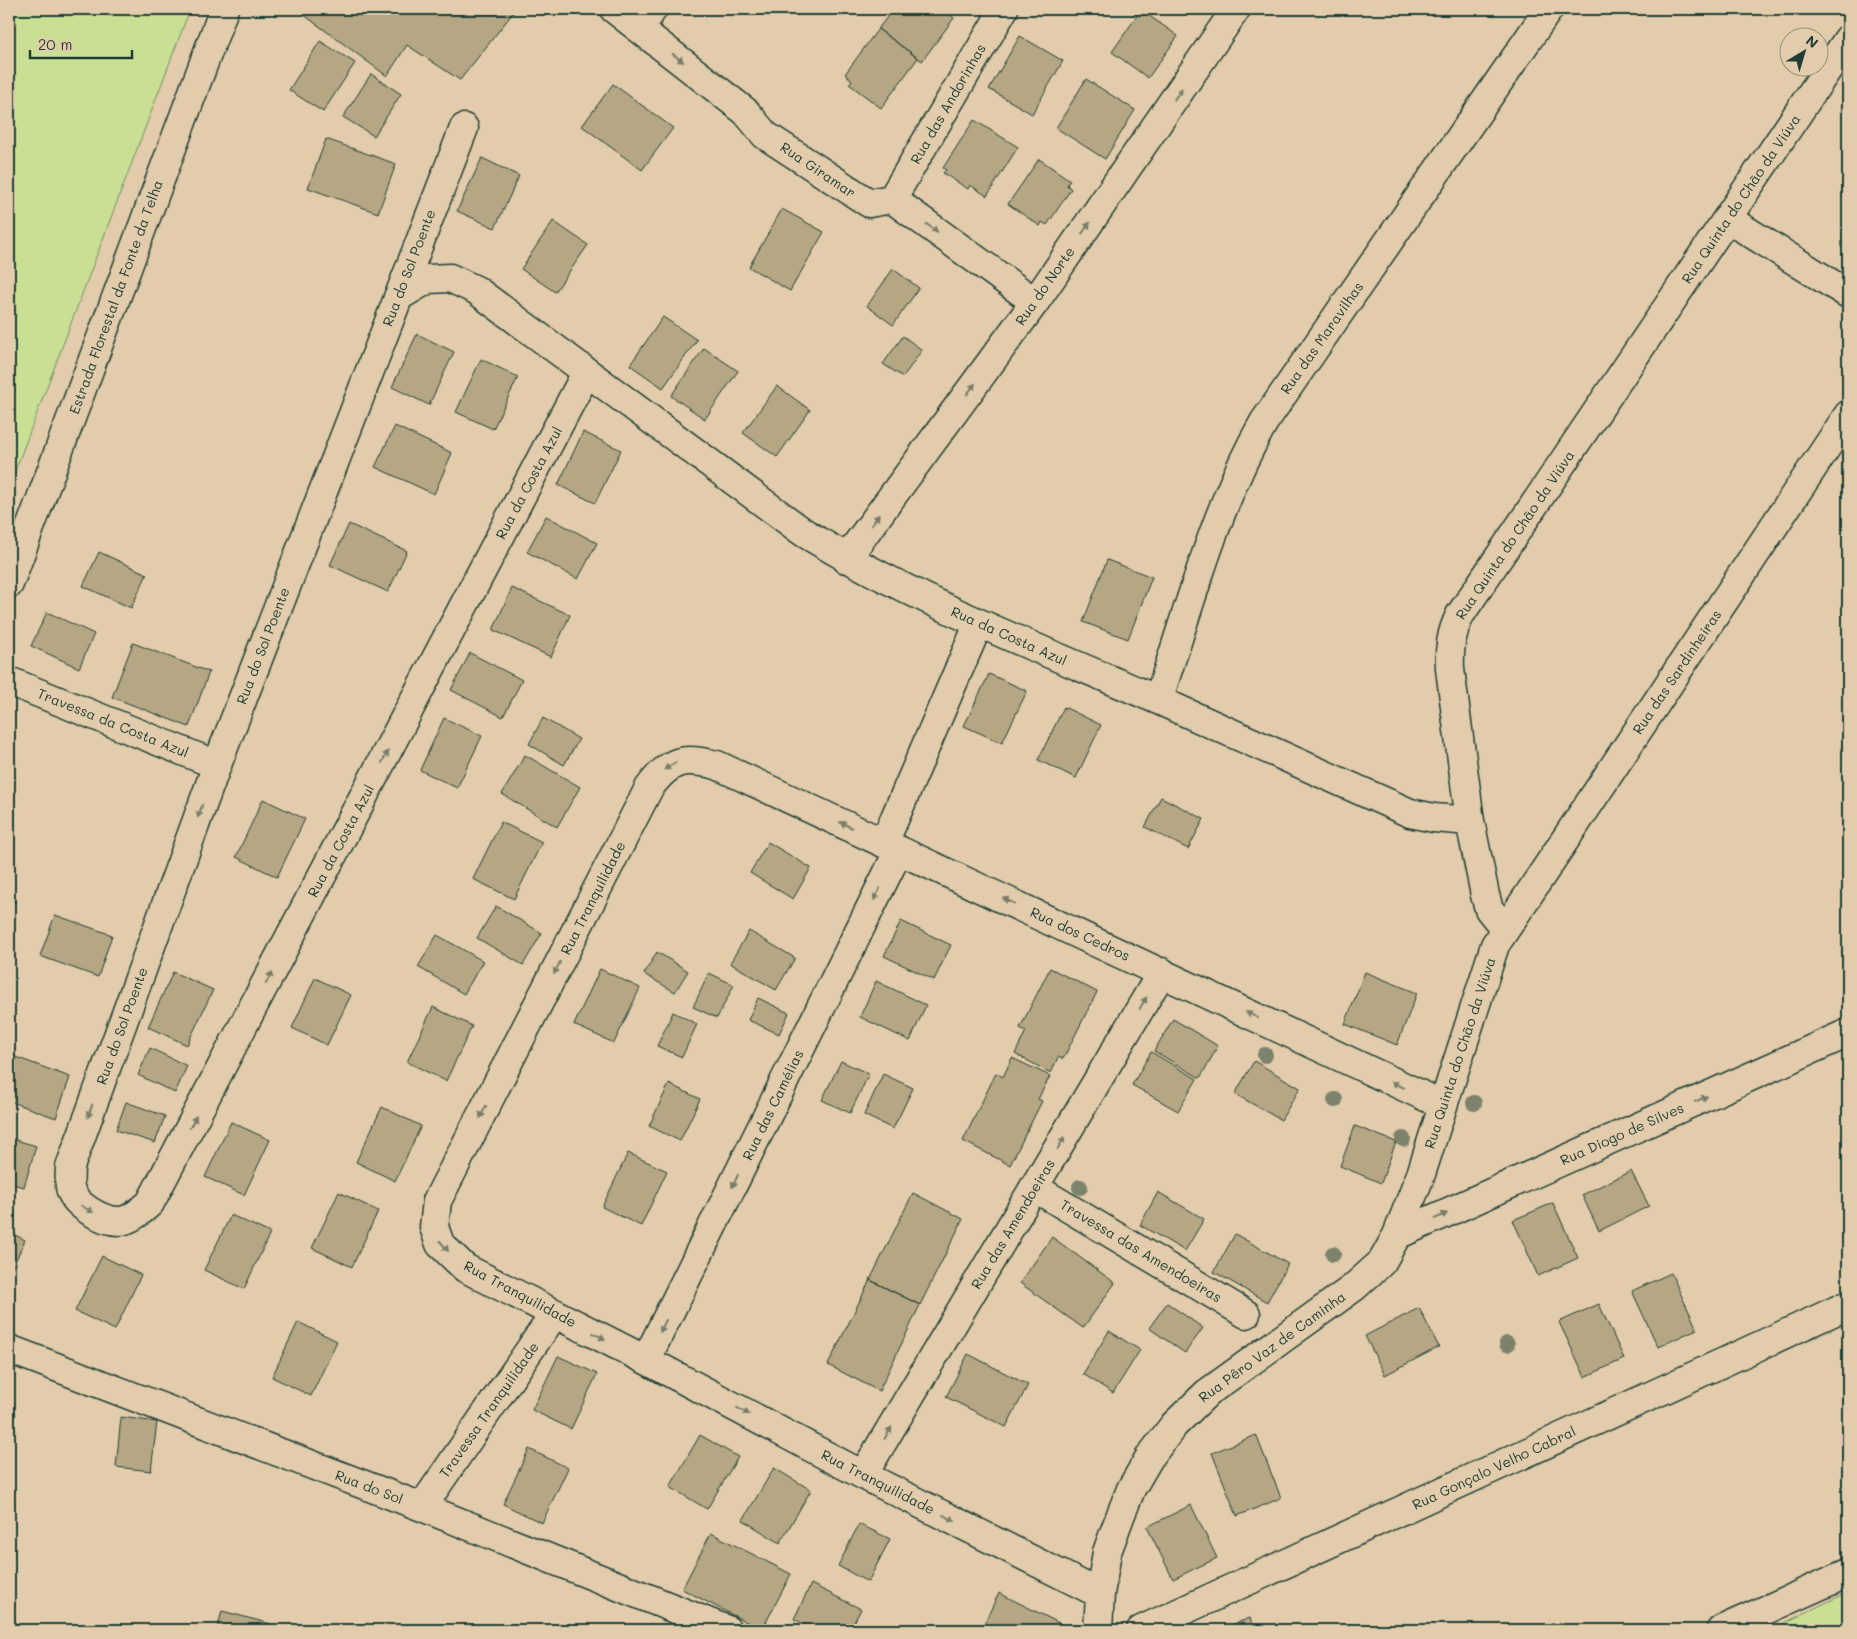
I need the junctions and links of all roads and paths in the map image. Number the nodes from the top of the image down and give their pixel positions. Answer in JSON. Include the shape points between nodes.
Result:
{"nodes":[{"id":1,"x":224,"y":9,"type":"edge"},
{"id":2,"x":614,"y":9,"type":"edge"},
{"id":3,"x":1004,"y":9,"type":"edge"},
{"id":4,"x":1236,"y":9,"type":"edge"},
{"id":5,"x":1549,"y":9,"type":"edge"},
{"id":6,"x":646,"y":18,"type":"edge"},
{"id":7,"x":1848,"y":39,"type":"edge"},
{"id":8,"x":464,"y":128,"type":"dead end"},
{"id":9,"x":892,"y":200,"type":"junction"},
{"id":10,"x":1728,"y":219,"type":"junction"},
{"id":11,"x":1848,"y":294,"type":"edge"},
{"id":12,"x":398,"y":297,"type":"junction"},
{"id":13,"x":1034,"y":302,"type":"junction"},
{"id":14,"x":586,"y":373,"type":"junction"},
{"id":15,"x":1848,"y":415,"type":"edge"},
{"id":16,"x":846,"y":559,"type":"junction"},
{"id":17,"x":9,"y":584,"type":"edge"},
{"id":18,"x":978,"y":625,"type":"junction"},
{"id":19,"x":9,"y":681,"type":"edge"},
{"id":20,"x":1158,"y":700,"type":"junction"},
{"id":21,"x":217,"y":765,"type":"junction"},
{"id":22,"x":716,"y":766,"type":"joint"},
{"id":23,"x":1470,"y":821,"type":"junction"},
{"id":24,"x":892,"y":847,"type":"junction"},
{"id":25,"x":1505,"y":929,"type":"junction"},
{"id":26,"x":1162,"y":972,"type":"junction"},
{"id":27,"x":1848,"y":1034,"type":"edge"},
{"id":28,"x":1443,"y":1105,"type":"junction"},
{"id":29,"x":70,"y":1167,"type":"joint"},
{"id":30,"x":1035,"y":1188,"type":"junction"},
{"id":31,"x":1397,"y":1235,"type":"junction"},
{"id":32,"x":1848,"y":1305,"type":"edge"},
{"id":33,"x":555,"y":1313,"type":"junction"},
{"id":34,"x":1246,"y":1314,"type":"dead end"},
{"id":35,"x":9,"y":1349,"type":"edge"},
{"id":36,"x":646,"y":1360,"type":"junction"},
{"id":37,"x":864,"y":1475,"type":"junction"},
{"id":38,"x":422,"y":1507,"type":"junction"},
{"id":39,"x":1848,"y":1573,"type":"edge"},
{"id":40,"x":1100,"y":1594,"type":"junction"},
{"id":41,"x":727,"y":1630,"type":"edge"},
{"id":42,"x":1098,"y":1630,"type":"edge"},
{"id":43,"x":1141,"y":1630,"type":"edge"},
{"id":44,"x":1721,"y":1630,"type":"edge"}],
"edges":[{"from":1,"to":17,"type":"street","name":"Estrada Florestal da Fonte da Telha"},
{"from":2,"to":6,"type":"street","name":"Rua Giramar"},
{"from":3,"to":9,"type":"street","name":"Rua das Andorinhas"},
{"from":13,"to":4,"type":"street","name":"Rua do Norte","one_way":true},
{"from":5,"to":20,"type":"street","name":"Rua das Maravilhas","via":[[1264,422],[1242,459]]},
{"from":6,"to":9,"type":"street","name":"Rua Giramar","one_way":true,"via":[[746,112],[766,135],[869,204]]},
{"from":7,"to":10,"type":"street","name":"Rua Quinta do Chão da Viúva"},
{"from":8,"to":12,"type":"street","name":"Rua do Sol Poente"},
{"from":9,"to":13,"type":"street","one_way":true},
{"from":10,"to":11,"type":"street"},
{"from":10,"to":23,"type":"street","name":"Rua Quinta do Chão da Viúva","via":[[1452,630],[1450,669]]},
{"from":12,"to":14,"type":"street","name":"Rua da Costa Azul","via":[[428,279],[450,278],[476,290]]},
{"from":12,"to":21,"type":"street","name":"Rua do Sol Poente"},
{"from":16,"to":13,"type":"street","name":"Rua do Norte","one_way":true},
{"from":14,"to":16,"type":"street","name":"Rua da Costa Azul","via":[[803,532]]},
{"from":29,"to":14,"type":"street","name":"Rua da Costa Azul","one_way":true,"via":[[70,1189],[80,1205],[101,1216],[120,1221],[135,1215],[150,1203]]},
{"from":15,"to":25,"type":"street","name":"Rua das Sardinheiras"},
{"from":16,"to":18,"type":"street","name":"Rua da Costa Azul"},
{"from":18,"to":20,"type":"street","name":"Rua da Costa Azul"},
{"from":18,"to":24,"type":"street","name":"Rua das Camélias"},
{"from":19,"to":21,"type":"street","name":"Travessa da Costa Azul"},
{"from":20,"to":23,"type":"street","name":"Rua da Costa Azul","via":[[1410,813]]},
{"from":21,"to":29,"type":"street","name":"Rua do Sol Poente","one_way":true},
{"from":24,"to":22,"type":"street","name":"Rua dos Cedros","one_way":true},
{"from":22,"to":33,"type":"street","name":"Rua Tranquilidade","one_way":true,"via":[[694,760],[676,762],[660,773],[649,788],[437,1201],[434,1227],[440,1244],[465,1268]]},
{"from":23,"to":25,"type":"street","name":"Rua Quinta do Chão da Viúva","via":[[1489,908]]},
{"from":26,"to":24,"type":"street","name":"Rua dos Cedros","one_way":true},
{"from":24,"to":36,"type":"street","name":"Rua das Camélias","one_way":true},
{"from":25,"to":28,"type":"street","name":"Rua Quinta do Chão da Viúva","via":[[1487,964]]},
{"from":28,"to":26,"type":"street","name":"Rua dos Cedros","one_way":true},
{"from":30,"to":26,"type":"street","name":"Rua das Amendoeiras","one_way":true},
{"from":31,"to":27,"type":"street","name":"Rua Diogo de Silves","one_way":true},
{"from":28,"to":31,"type":"street","name":"Rua Quinta do Chão da Viúva"},
{"from":30,"to":34,"type":"street","name":"Travessa das Amendoeiras"},
{"from":37,"to":30,"type":"street","name":"Rua das Amendoeiras","one_way":true},
{"from":31,"to":40,"type":"street","name":"Rua Pêro Vaz de Caminha","via":[[1382,1262],[1353,1288],[1207,1393],[1174,1425],[1131,1489],[1107,1552]]},
{"from":32,"to":43,"type":"street","name":"Rua Gonçalo Velho Cabral"},
{"from":33,"to":36,"type":"street","name":"Rua Tranquilidade","one_way":true},
{"from":33,"to":38,"type":"street","name":"Travessa Tranquilidade"},
{"from":35,"to":38,"type":"street","name":"Rua do Sol"},
{"from":36,"to":37,"type":"street","name":"Rua Tranquilidade","one_way":true},
{"from":37,"to":40,"type":"street","name":"Rua Tranquilidade","one_way":true},
{"from":38,"to":41,"type":"street","name":"Rua do Sol"},
{"from":39,"to":44,"type":"street"},
{"from":40,"to":42,"type":"street","name":"Rua Pêro Vaz de Caminha"}]}
